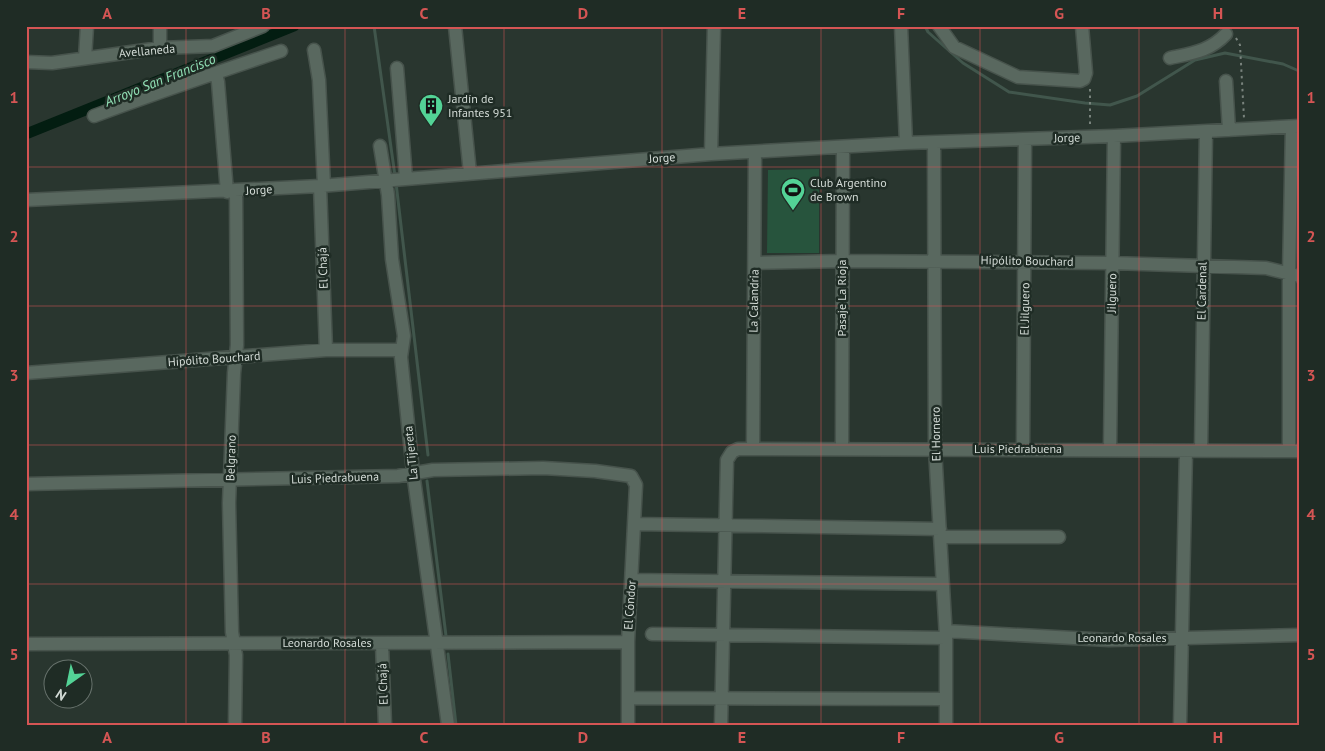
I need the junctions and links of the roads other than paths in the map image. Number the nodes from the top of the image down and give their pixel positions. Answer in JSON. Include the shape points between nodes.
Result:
{"nodes":[{"id":1,"x":87,"y":26,"type":"edge"},
{"id":2,"x":160,"y":26,"type":"edge"},
{"id":3,"x":263,"y":26,"type":"edge"},
{"id":4,"x":455,"y":26,"type":"edge"},
{"id":5,"x":714,"y":26,"type":"edge"},
{"id":6,"x":901,"y":26,"type":"edge"},
{"id":7,"x":939,"y":26,"type":"edge"},
{"id":8,"x":1082,"y":26,"type":"edge"},
{"id":9,"x":246,"y":30,"type":"edge"},
{"id":10,"x":1226,"y":35,"type":"edge"},
{"id":11,"x":160,"y":48,"type":"junction"},
{"id":12,"x":314,"y":50,"type":"dead end"},
{"id":13,"x":281,"y":51,"type":"dead end"},
{"id":14,"x":85,"y":58,"type":"junction"},
{"id":15,"x":1170,"y":58,"type":"dead end"},
{"id":16,"x":26,"y":62,"type":"edge"},
{"id":17,"x":398,"y":68,"type":"dead end"},
{"id":18,"x":216,"y":74,"type":"junction"},
{"id":19,"x":1226,"y":81,"type":"dead end"},
{"id":20,"x":94,"y":116,"type":"dead end"},
{"id":21,"x":1296,"y":126,"type":"edge"},
{"id":22,"x":1232,"y":130,"type":"junction"},
{"id":23,"x":1206,"y":132,"type":"junction"},
{"id":24,"x":1114,"y":136,"type":"junction"},
{"id":25,"x":1025,"y":139,"type":"junction"},
{"id":26,"x":906,"y":143,"type":"junction"},
{"id":27,"x":934,"y":143,"type":"junction"},
{"id":28,"x":380,"y":146,"type":"dead end"},
{"id":29,"x":843,"y":148,"type":"junction"},
{"id":30,"x":755,"y":153,"type":"junction"},
{"id":31,"x":711,"y":154,"type":"junction"},
{"id":32,"x":470,"y":173,"type":"junction"},
{"id":33,"x":396,"y":179,"type":"junction"},
{"id":34,"x":322,"y":186,"type":"junction"},
{"id":35,"x":232,"y":192,"type":"junction"},
{"id":36,"x":26,"y":200,"type":"edge"},
{"id":37,"x":842,"y":261,"type":"junction"},
{"id":38,"x":935,"y":261,"type":"junction"},
{"id":39,"x":1026,"y":261,"type":"junction"},
{"id":40,"x":755,"y":263,"type":"junction"},
{"id":41,"x":1112,"y":263,"type":"junction"},
{"id":42,"x":1203,"y":265,"type":"junction"},
{"id":43,"x":1294,"y":275,"type":"edge"},
{"id":44,"x":326,"y":350,"type":"junction"},
{"id":45,"x":401,"y":350,"type":"junction"},
{"id":46,"x":236,"y":358,"type":"junction"},
{"id":47,"x":26,"y":373,"type":"edge"},
{"id":48,"x":842,"y":448,"type":"junction"},
{"id":49,"x":753,"y":449,"type":"junction"},
{"id":50,"x":935,"y":449,"type":"junction"},
{"id":51,"x":1023,"y":449,"type":"junction"},
{"id":52,"x":1110,"y":449,"type":"junction"},
{"id":53,"x":1201,"y":450,"type":"junction"},
{"id":54,"x":1186,"y":451,"type":"junction"},
{"id":55,"x":1294,"y":451,"type":"edge"},
{"id":56,"x":413,"y":472,"type":"junction"},
{"id":57,"x":230,"y":481,"type":"junction"},
{"id":58,"x":26,"y":484,"type":"edge"},
{"id":59,"x":636,"y":485,"type":"joint"},
{"id":60,"x":635,"y":524,"type":"junction"},
{"id":61,"x":726,"y":526,"type":"junction"},
{"id":62,"x":940,"y":533,"type":"junction"},
{"id":63,"x":1059,"y":537,"type":"dead end"},
{"id":64,"x":632,"y":580,"type":"junction"},
{"id":65,"x":725,"y":581,"type":"junction"},
{"id":66,"x":943,"y":584,"type":"junction"},
{"id":67,"x":652,"y":634,"type":"dead end"},
{"id":68,"x":723,"y":634,"type":"junction"},
{"id":69,"x":946,"y":635,"type":"junction"},
{"id":70,"x":1299,"y":636,"type":"edge"},
{"id":71,"x":1181,"y":638,"type":"junction"},
{"id":72,"x":628,"y":642,"type":"junction"},
{"id":73,"x":235,"y":643,"type":"junction"},
{"id":74,"x":26,"y":644,"type":"edge"},
{"id":75,"x":382,"y":644,"type":"junction"},
{"id":76,"x":437,"y":644,"type":"junction"},
{"id":77,"x":628,"y":698,"type":"junction"},
{"id":78,"x":721,"y":698,"type":"junction"},
{"id":79,"x":946,"y":699,"type":"junction"},
{"id":80,"x":235,"y":725,"type":"edge"},
{"id":81,"x":385,"y":725,"type":"edge"},
{"id":82,"x":448,"y":725,"type":"edge"},
{"id":83,"x":628,"y":725,"type":"edge"},
{"id":84,"x":720,"y":725,"type":"edge"},
{"id":85,"x":946,"y":725,"type":"edge"},
{"id":86,"x":1180,"y":725,"type":"edge"}],
"edges":[{"from":1,"to":14,"type":"street"},
{"from":2,"to":11,"type":"street"},
{"from":3,"to":9,"type":"street","name":"Avellaneda"},
{"from":4,"to":32,"type":"street"},
{"from":5,"to":31,"type":"street"},
{"from":6,"to":26,"type":"street"},
{"from":7,"to":8,"type":"street","via":[[954,47],[1018,77],[1084,79]]},
{"from":9,"to":11,"type":"street","name":"Avellaneda","via":[[213,46]]},
{"from":10,"to":15,"type":"street","via":[[1203,51]]},
{"from":11,"to":14,"type":"street","name":"Avellaneda"},
{"from":12,"to":34,"type":"street","name":"El Chajá","via":[[320,80]]},
{"from":13,"to":18,"type":"street"},
{"from":14,"to":16,"type":"street","name":"Avellaneda","via":[[52,63]]},
{"from":17,"to":33,"type":"street"},
{"from":18,"to":20,"type":"street","via":[[181,83]]},
{"from":18,"to":35,"type":"street","name":"Belgrano"},
{"from":19,"to":22,"type":"street"},
{"from":21,"to":22,"type":"street","name":"Jorge"},
{"from":21,"to":43,"type":"street"},
{"from":22,"to":23,"type":"street","name":"Jorge"},
{"from":23,"to":24,"type":"street","name":"Jorge"},
{"from":23,"to":42,"type":"street","name":"El Cardenal"},
{"from":24,"to":25,"type":"street","name":"Jorge"},
{"from":24,"to":41,"type":"street","name":"Jilguero"},
{"from":25,"to":27,"type":"street","name":"Jorge"},
{"from":25,"to":39,"type":"street","name":"El Jilguero"},
{"from":26,"to":27,"type":"street","name":"Jorge"},
{"from":26,"to":29,"type":"street","name":"Jorge"},
{"from":27,"to":38,"type":"street","name":"El Hornero"},
{"from":28,"to":33,"type":"street"},
{"from":29,"to":30,"type":"street","name":"Jorge"},
{"from":29,"to":37,"type":"street","name":"Pasaje La Rioja"},
{"from":30,"to":31,"type":"street","name":"Jorge"},
{"from":30,"to":40,"type":"street","name":"La Calandria"},
{"from":31,"to":32,"type":"street","name":"Jorge"},
{"from":32,"to":33,"type":"street","name":"Jorge"},
{"from":33,"to":34,"type":"street","name":"Jorge"},
{"from":33,"to":45,"type":"street","name":"La Tijereta","via":[[392,259],[404,336]]},
{"from":34,"to":35,"type":"street","name":"Jorge"},
{"from":34,"to":44,"type":"street","name":"El Chajá"},
{"from":35,"to":36,"type":"street","name":"Jorge"},
{"from":35,"to":46,"type":"street","name":"Belgrano"},
{"from":37,"to":38,"type":"street","name":"Hipólito Bouchard"},
{"from":37,"to":40,"type":"street","name":"Hipólito Bouchard"},
{"from":37,"to":48,"type":"street","name":"Pasaje La Rioja"},
{"from":38,"to":39,"type":"street","name":"Hipólito Bouchard"},
{"from":38,"to":50,"type":"street","name":"El Hornero"},
{"from":39,"to":41,"type":"street","name":"Hipólito Bouchard"},
{"from":39,"to":51,"type":"street","name":"El Jilguero"},
{"from":40,"to":49,"type":"street","name":"La Calandria"},
{"from":41,"to":42,"type":"street","name":"Hipólito Bouchard"},
{"from":41,"to":52,"type":"street","name":"Jilguero"},
{"from":42,"to":43,"type":"street","name":"Hipólito Bouchard","via":[[1266,268]]},
{"from":42,"to":53,"type":"street","name":"El Cardenal"},
{"from":43,"to":55,"type":"street"},
{"from":44,"to":45,"type":"street","name":"Hipólito Bouchard"},
{"from":44,"to":46,"type":"street","name":"Hipólito Bouchard"},
{"from":45,"to":56,"type":"street","name":"La Tijereta"},
{"from":46,"to":47,"type":"street","name":"Hipólito Bouchard"},
{"from":46,"to":57,"type":"street","name":"Belgrano"},
{"from":48,"to":49,"type":"street","name":"Luis Piedrabuena"},
{"from":48,"to":50,"type":"street","name":"Luis Piedrabuena"},
{"from":49,"to":61,"type":"street","name":"Luis Piedrabuena","via":[[738,448],[727,460]]},
{"from":50,"to":51,"type":"street","name":"Luis Piedrabuena"},
{"from":50,"to":62,"type":"street","name":"El Hornero"},
{"from":51,"to":52,"type":"street","name":"Luis Piedrabuena"},
{"from":52,"to":54,"type":"street","name":"Luis Piedrabuena"},
{"from":53,"to":54,"type":"street","name":"Luis Piedrabuena"},
{"from":53,"to":55,"type":"street","name":"Luis Piedrabuena"},
{"from":54,"to":71,"type":"street"},
{"from":56,"to":57,"type":"street","name":"Luis Piedrabuena","via":[[398,476]]},
{"from":56,"to":59,"type":"street","name":"Luis Piedrabuena","via":[[543,468],[595,471],[631,476]]},
{"from":56,"to":76,"type":"street","name":"La Tijereta"},
{"from":57,"to":58,"type":"street","name":"Luis Piedrabuena"},
{"from":57,"to":73,"type":"street","name":"Belgrano","via":[[232,632]]},
{"from":59,"to":60,"type":"street","name":"El Cóndor"},
{"from":60,"to":61,"type":"street"},
{"from":60,"to":64,"type":"street","name":"El Cóndor"},
{"from":61,"to":62,"type":"street"},
{"from":61,"to":65,"type":"street"},
{"from":62,"to":63,"type":"street"},
{"from":62,"to":66,"type":"street","name":"El Hornero"},
{"from":64,"to":65,"type":"street"},
{"from":64,"to":72,"type":"street","name":"El Cóndor"},
{"from":65,"to":66,"type":"street"},
{"from":65,"to":68,"type":"street"},
{"from":66,"to":69,"type":"street","name":"El Hornero"},
{"from":67,"to":68,"type":"street","name":"Leonardo Rosales"},
{"from":68,"to":69,"type":"street","name":"Leonardo Rosales"},
{"from":68,"to":78,"type":"street"},
{"from":69,"to":71,"type":"street","name":"Leonardo Rosales","via":[[1109,640]]},
{"from":69,"to":79,"type":"street","name":"El Hornero"},
{"from":70,"to":71,"type":"street","name":"Leonardo Rosales"},
{"from":71,"to":86,"type":"street"},
{"from":72,"to":76,"type":"street","name":"Leonardo Rosales"},
{"from":72,"to":77,"type":"street","name":"El Cóndor"},
{"from":73,"to":74,"type":"street","name":"Leonardo Rosales"},
{"from":73,"to":75,"type":"street","name":"Leonardo Rosales"},
{"from":73,"to":80,"type":"street","name":"Belgrano"},
{"from":75,"to":76,"type":"street","name":"Leonardo Rosales"},
{"from":75,"to":81,"type":"street","name":"El Chajá"},
{"from":76,"to":82,"type":"street","name":"La Tijereta"},
{"from":77,"to":78,"type":"street"},
{"from":77,"to":83,"type":"street","name":"El Cóndor"},
{"from":78,"to":79,"type":"street"},
{"from":78,"to":84,"type":"street"},
{"from":79,"to":85,"type":"street","name":"El Hornero"}]}
